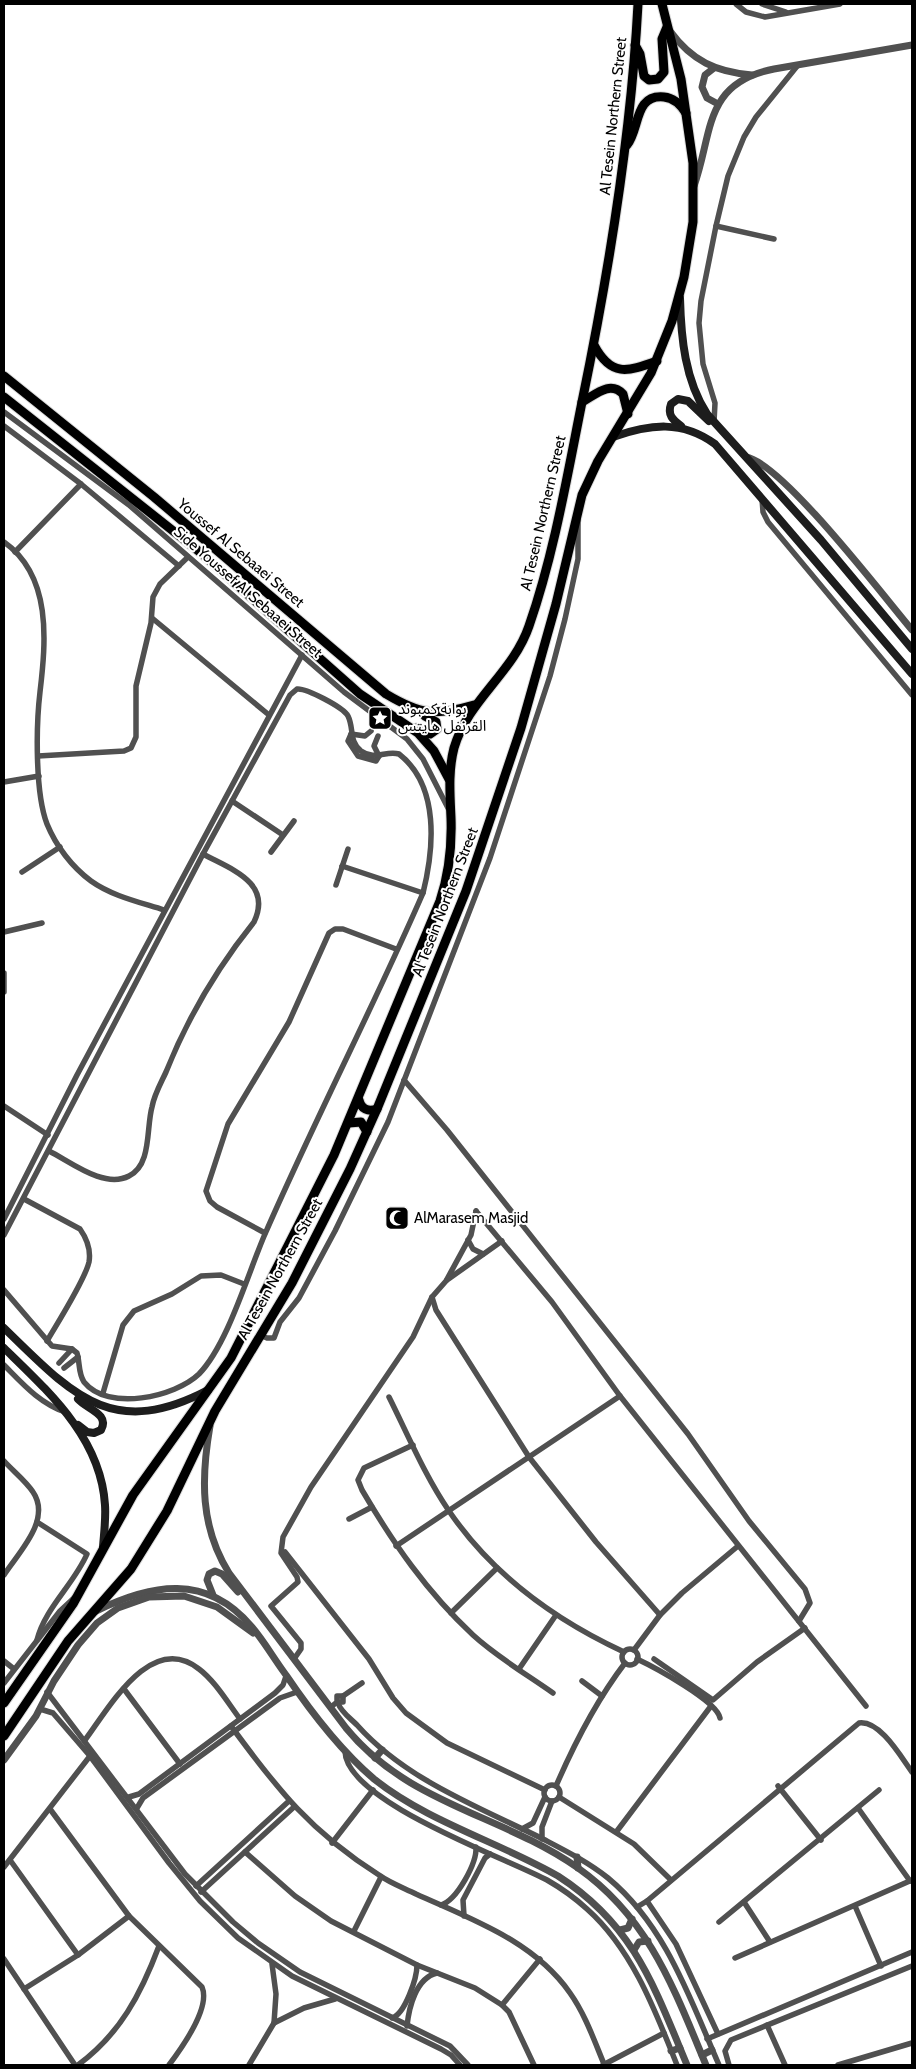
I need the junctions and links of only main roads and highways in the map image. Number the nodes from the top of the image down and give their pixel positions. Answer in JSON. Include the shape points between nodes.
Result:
{"nodes":[{"id":1,"x":638,"y":4,"type":"edge"},
{"id":2,"x":662,"y":4,"type":"edge"},
{"id":3,"x":667,"y":27,"type":"junction"},
{"id":4,"x":635,"y":45,"type":"junction"},
{"id":5,"x":687,"y":115,"type":"junction"},
{"id":6,"x":625,"y":146,"type":"junction"},
{"id":7,"x":680,"y":292,"type":"junction"},
{"id":8,"x":594,"y":345,"type":"junction"},
{"id":9,"x":657,"y":361,"type":"junction"},
{"id":10,"x":6,"y":378,"type":"edge"},
{"id":11,"x":22,"y":390,"type":"junction"},
{"id":12,"x":4,"y":391,"type":"edge"},
{"id":13,"x":4,"y":397,"type":"edge"},
{"id":14,"x":582,"y":402,"type":"junction"},
{"id":15,"x":13,"y":404,"type":"junction"},
{"id":16,"x":628,"y":414,"type":"junction"},
{"id":17,"x":714,"y":422,"type":"junction"},
{"id":18,"x":683,"y":428,"type":"junction"},
{"id":19,"x":613,"y":437,"type":"junction"},
{"id":20,"x":912,"y":650,"type":"edge"},
{"id":21,"x":326,"y":663,"type":"junction"},
{"id":22,"x":319,"y":670,"type":"road end"},
{"id":23,"x":912,"y":674,"type":"edge"},
{"id":24,"x":474,"y":705,"type":"junction"},
{"id":25,"x":422,"y":712,"type":"junction"},
{"id":26,"x":412,"y":729,"type":"junction"},
{"id":27,"x":449,"y":780,"type":"junction"},
{"id":28,"x":359,"y":1100,"type":"junction"},
{"id":29,"x":377,"y":1109,"type":"junction"},
{"id":30,"x":349,"y":1122,"type":"junction"},
{"id":31,"x":367,"y":1132,"type":"junction"},
{"id":32,"x":4,"y":1328,"type":"edge"},
{"id":33,"x":4,"y":1348,"type":"edge"},
{"id":34,"x":210,"y":1390,"type":"junction"},
{"id":35,"x":74,"y":1393,"type":"junction"},
{"id":36,"x":73,"y":1420,"type":"junction"},
{"id":37,"x":103,"y":1547,"type":"junction"},
{"id":38,"x":4,"y":1703,"type":"edge"},
{"id":39,"x":4,"y":1736,"type":"edge"}],
"edges":[{"from":1,"to":4,"type":"main road","name":"Al Tesein Northern Street"},
{"from":2,"to":3,"type":"main road","name":"Al Tesein Northern Street"},
{"from":3,"to":4,"type":"main road","via":[[662,39],[664,72],[658,79],[648,80],[644,76]]},
{"from":3,"to":5,"type":"main road","name":"Al Tesein Northern Street","via":[[682,79]]},
{"from":4,"to":6,"type":"main road","name":"Al Tesein Northern Street"},
{"from":5,"to":6,"type":"main road","via":[[673,100],[651,99],[640,109],[632,137]]},
{"from":5,"to":7,"type":"main road","name":"Al Tesein Northern Street","via":[[694,186],[689,250]]},
{"from":6,"to":8,"type":"main road","name":"Al Tesein Northern Street"},
{"from":7,"to":9,"type":"main road","name":"Al Tesein Northern Street"},
{"from":7,"to":17,"type":"main road","via":[[682,336],[689,373],[698,399]]},
{"from":8,"to":9,"type":"main road","via":[[602,360],[615,368],[633,369]]},
{"from":8,"to":14,"type":"main road","name":"Al Tesein Northern Street"},
{"from":9,"to":16,"type":"main road","name":"Al Tesein Northern Street"},
{"from":10,"to":11,"type":"main road","name":"Youssef Al Sebaaei Street"},
{"from":10,"to":12,"type":"main road","via":[[8,386]]},
{"from":11,"to":15,"type":"main road","via":[[14,394]]},
{"from":11,"to":25,"type":"main road","name":"Youssef Al Sebaaei Street","via":[[154,497],[374,685],[405,706]]},
{"from":13,"to":15,"type":"main road","name":"Youssef Al Sebaaei Street"},
{"from":14,"to":16,"type":"main road","via":[[605,388],[614,388],[623,394]]},
{"from":14,"to":24,"type":"main road","name":"Al Tesein Northern Street","via":[[548,558],[528,628],[511,662]]},
{"from":15,"to":21,"type":"main road","name":"Youssef Al Sebaaei Street","via":[[201,553]]},
{"from":16,"to":19,"type":"main road","name":"Al Tesein Northern Street"},
{"from":17,"to":18,"type":"main road","via":[[688,401],[678,399],[671,404],[670,415]]},
{"from":17,"to":20,"type":"main road","via":[[821,540]]},
{"from":18,"to":19,"type":"main road","via":[[648,428]]},
{"from":18,"to":23,"type":"main road","via":[[720,448]]},
{"from":19,"to":29,"type":"main road","name":"Al Tesein Northern Street","via":[[588,480],[577,513],[535,681],[466,892]]},
{"from":21,"to":22,"type":"main road"},
{"from":21,"to":26,"type":"main road","name":"Youssef Al Sebaaei Street","via":[[360,694]]},
{"from":24,"to":25,"type":"main road","name":"Youssef Al Sebaaei Street","via":[[445,713]]},
{"from":24,"to":27,"type":"main road","name":"Al Tesein Northern Street","via":[[456,742]]},
{"from":25,"to":26,"type":"main road","via":[[436,722],[436,731],[430,734],[418,728]]},
{"from":26,"to":27,"type":"main road","name":"Youssef Al Sebaaei Street","via":[[434,751]]},
{"from":27,"to":28,"type":"main road","name":"Al Tesein Northern Street","via":[[450,864],[443,891]]},
{"from":28,"to":29,"type":"main road","via":[[367,1110]]},
{"from":28,"to":30,"type":"main road","name":"Al Tesein Northern Street"},
{"from":29,"to":31,"type":"main road","name":"Al Tesein Northern Street"},
{"from":30,"to":31,"type":"main road","via":[[361,1122]]},
{"from":30,"to":34,"type":"main road","name":"Al Tesein Northern Street","via":[[237,1347]]},
{"from":31,"to":39,"type":"main road","name":"Al Tesein Northern Street","via":[[296,1276],[212,1416],[177,1493],[149,1543],[124,1579],[59,1654]]},
{"from":32,"to":35,"type":"main road","via":[[57,1370]]},
{"from":33,"to":36,"type":"main road"},
{"from":34,"to":35,"type":"main road","via":[[177,1404],[139,1412],[103,1408]]},
{"from":34,"to":37,"type":"main road","name":"Al Tesein Northern Street","via":[[137,1490]]},
{"from":35,"to":36,"type":"main road","via":[[83,1404],[101,1416],[104,1423],[101,1430],[92,1433]]},
{"from":36,"to":37,"type":"main road","via":[[88,1446],[101,1481],[105,1506]]},
{"from":37,"to":38,"type":"main road","name":"Al Tesein Northern Street","via":[[44,1649]]}]}
